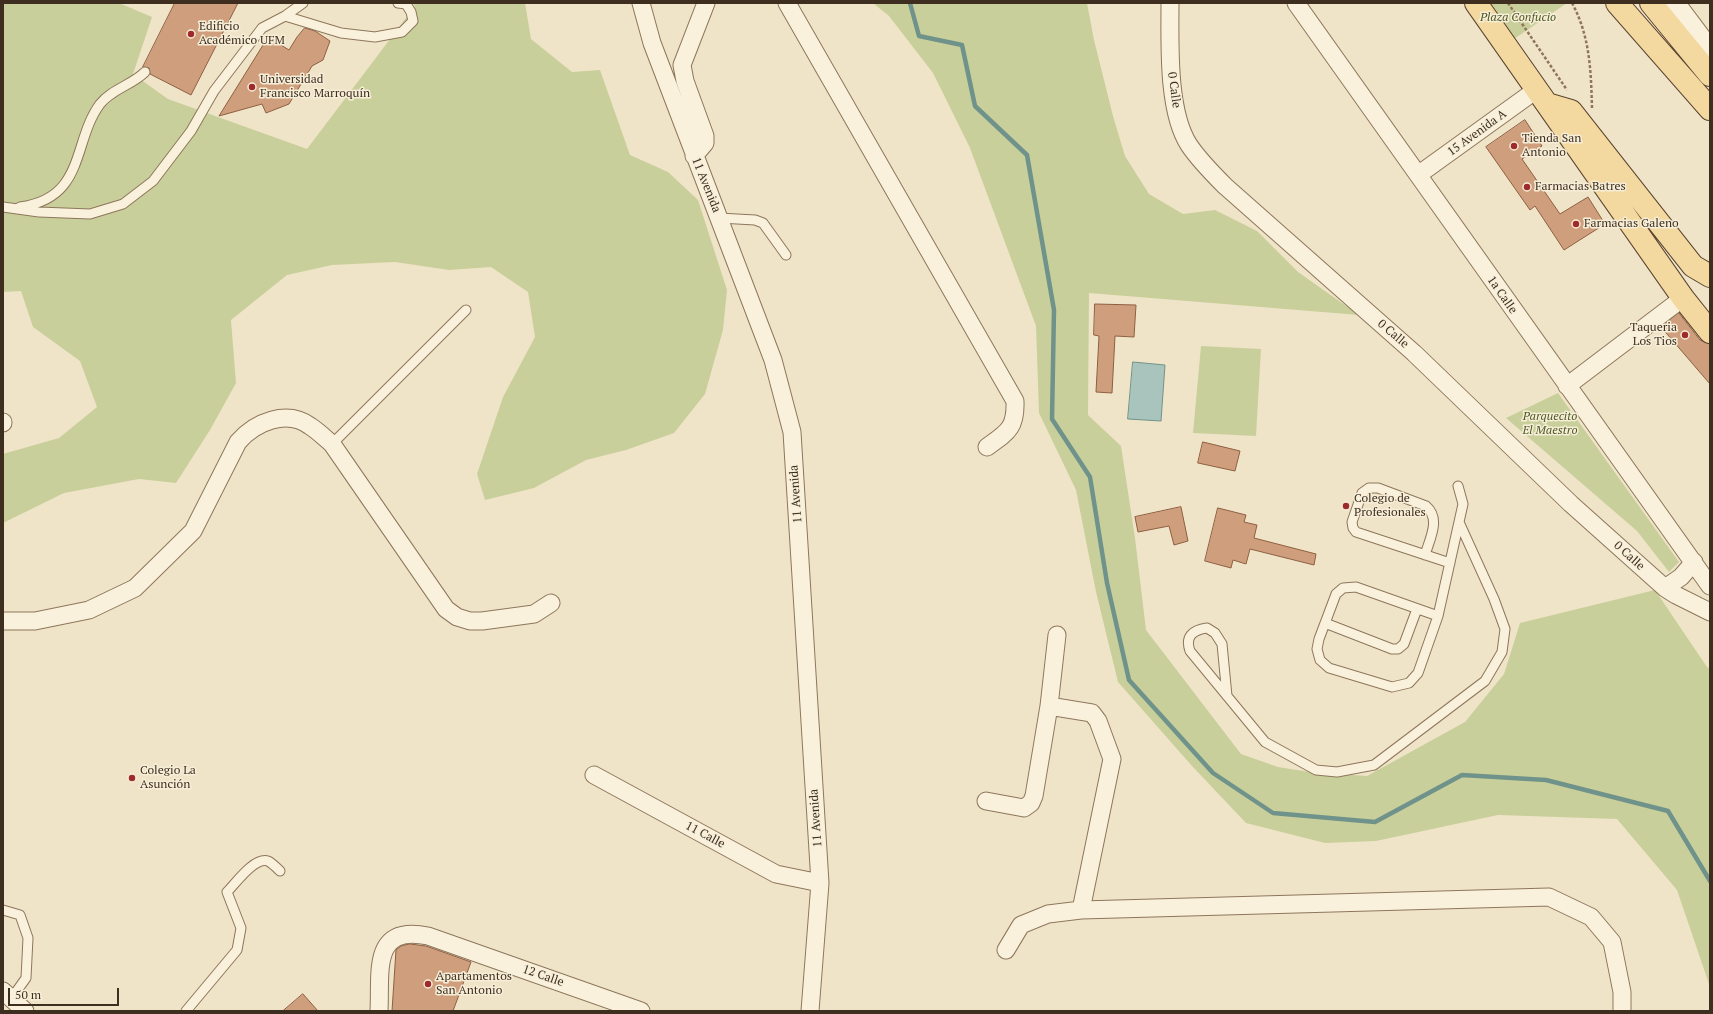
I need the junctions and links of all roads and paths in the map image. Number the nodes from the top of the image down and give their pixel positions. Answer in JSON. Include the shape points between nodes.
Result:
{"nodes":[{"id":1,"x":303,"y":3,"type":"edge"},
{"id":2,"x":398,"y":3,"type":"edge"},
{"id":3,"x":641,"y":3,"type":"edge"},
{"id":4,"x":706,"y":3,"type":"edge"},
{"id":5,"x":787,"y":3,"type":"edge"},
{"id":6,"x":1170,"y":3,"type":"edge"},
{"id":7,"x":1296,"y":3,"type":"edge"},
{"id":8,"x":1476,"y":3,"type":"edge"},
{"id":9,"x":1508,"y":3,"type":"edge"},
{"id":10,"x":1572,"y":3,"type":"edge"},
{"id":11,"x":1617,"y":3,"type":"edge"},
{"id":12,"x":1651,"y":3,"type":"edge"},
{"id":13,"x":1674,"y":3,"type":"edge"},
{"id":14,"x":285,"y":16,"type":"junction"},
{"id":15,"x":1710,"y":51,"type":"edge"},
{"id":16,"x":145,"y":72,"type":"dead end"},
{"id":17,"x":1710,"y":75,"type":"edge"},
{"id":18,"x":1569,"y":93,"type":"dead end"},
{"id":19,"x":1541,"y":97,"type":"junction"},
{"id":20,"x":1710,"y":109,"type":"edge"},
{"id":21,"x":1592,"y":111,"type":"dead end"},
{"id":22,"x":694,"y":156,"type":"junction"},
{"id":23,"x":1418,"y":175,"type":"junction"},
{"id":24,"x":3,"y":207,"type":"edge"},
{"id":25,"x":719,"y":218,"type":"junction"},
{"id":26,"x":786,"y":255,"type":"dead end"},
{"id":27,"x":1710,"y":276,"type":"edge"},
{"id":28,"x":1683,"y":298,"type":"junction"},
{"id":29,"x":466,"y":310,"type":"dead end"},
{"id":30,"x":1710,"y":332,"type":"edge"},
{"id":31,"x":1567,"y":386,"type":"junction"},
{"id":32,"x":332,"y":444,"type":"junction"},
{"id":33,"x":987,"y":447,"type":"dead end"},
{"id":34,"x":1458,"y":486,"type":"dead end"},
{"id":35,"x":1459,"y":522,"type":"junction"},
{"id":36,"x":1425,"y":555,"type":"junction"},
{"id":37,"x":1450,"y":563,"type":"junction"},
{"id":38,"x":1702,"y":574,"type":"edge"},
{"id":39,"x":1671,"y":592,"type":"junction"},
{"id":40,"x":551,"y":603,"type":"dead end"},
{"id":41,"x":1418,"y":609,"type":"junction"},
{"id":42,"x":1710,"y":612,"type":"edge"},
{"id":43,"x":1438,"y":616,"type":"junction"},
{"id":44,"x":3,"y":621,"type":"edge"},
{"id":45,"x":1325,"y":623,"type":"junction"},
{"id":46,"x":1057,"y":636,"type":"dead end"},
{"id":47,"x":1227,"y":696,"type":"junction"},
{"id":48,"x":1049,"y":706,"type":"junction"},
{"id":49,"x":594,"y":775,"type":"dead end"},
{"id":50,"x":986,"y":801,"type":"dead end"},
{"id":51,"x":280,"y":871,"type":"dead end"},
{"id":52,"x":820,"y":883,"type":"junction"},
{"id":53,"x":3,"y":910,"type":"edge"},
{"id":54,"x":1081,"y":910,"type":"junction"},
{"id":55,"x":1006,"y":950,"type":"dead end"},
{"id":56,"x":7,"y":995,"type":"edge"},
{"id":57,"x":25,"y":1011,"type":"edge"},
{"id":58,"x":186,"y":1011,"type":"edge"},
{"id":59,"x":379,"y":1011,"type":"edge"},
{"id":60,"x":641,"y":1011,"type":"edge"},
{"id":61,"x":810,"y":1011,"type":"edge"},
{"id":62,"x":1622,"y":1011,"type":"edge"}],
"edges":[{"from":1,"to":14,"type":"lane"},
{"from":2,"to":14,"type":"lane","via":[[406,4],[413,21],[402,32],[375,37],[341,32]]},
{"from":3,"to":22,"type":"street","name":"11 Avenida","via":[[652,43]]},
{"from":4,"to":22,"type":"street","via":[[682,65],[685,81],[705,136],[705,143]]},
{"from":5,"to":33,"type":"street","via":[[1015,401],[1015,416],[1009,431]]},
{"from":6,"to":39,"type":"street","name":"0 Calle","via":[[1173,94],[1179,121],[1188,144],[1204,164],[1225,186],[1414,353],[1571,504]]},
{"from":7,"to":23,"type":"street","name":"1a Calle"},
{"from":8,"to":19,"type":"main road"},
{"from":9,"to":18,"type":"path"},
{"from":10,"to":21,"type":"path","via":[[1583,28],[1590,55]]},
{"from":11,"to":20,"type":"main road"},
{"from":12,"to":17,"type":"main road"},
{"from":13,"to":15,"type":"street"},
{"from":14,"to":24,"type":"lane","via":[[262,28],[214,91],[191,131],[153,181],[123,204],[90,214],[39,212]]},
{"from":16,"to":24,"type":"lane","via":[[102,102],[91,121],[76,167],[59,189],[33,204]]},
{"from":19,"to":23,"type":"street","name":"15 Avenida A"},
{"from":19,"to":27,"type":"main road","via":[[1571,111],[1693,266]]},
{"from":19,"to":28,"type":"main road"},
{"from":22,"to":25,"type":"street","name":"11 Avenida"},
{"from":23,"to":31,"type":"street","name":"1a Calle"},
{"from":25,"to":26,"type":"lane","via":[[755,220],[763,223]]},
{"from":25,"to":52,"type":"street","name":"11 Avenida","via":[[773,360],[792,432]]},
{"from":28,"to":30,"type":"main road"},
{"from":28,"to":31,"type":"street"},
{"from":29,"to":32,"type":"lane"},
{"from":31,"to":38,"type":"street","name":"1a Calle"},
{"from":32,"to":40,"type":"street","via":[[446,609],[457,617],[482,621],[534,614]]},
{"from":32,"to":44,"type":"street","via":[[310,425],[300,421],[279,419],[260,424],[238,442],[193,531],[135,588],[89,610],[35,621]]},
{"from":34,"to":35,"type":"lane","via":[[1463,504]]},
{"from":35,"to":37,"type":"lane"},
{"from":35,"to":47,"type":"lane","via":[[1505,629],[1502,652],[1485,681],[1374,765],[1337,772],[1316,770],[1265,742]]},
{"from":36,"to":36,"type":"lane","via":[[1356,532],[1352,522],[1362,493],[1369,488],[1378,488],[1426,506],[1432,511],[1435,519]]},
{"from":36,"to":37,"type":"lane"},
{"from":37,"to":43,"type":"lane"},
{"from":38,"to":39,"type":"street","via":[[1681,577]]},
{"from":39,"to":42,"type":"street","name":"0 Calle"},
{"from":41,"to":43,"type":"lane"},
{"from":41,"to":45,"type":"lane","via":[[1356,587],[1343,588],[1336,594]]},
{"from":41,"to":45,"type":"lane","via":[[1404,644],[1398,649],[1392,649]]},
{"from":43,"to":45,"type":"lane","via":[[1418,673],[1408,683],[1392,687],[1329,668],[1320,660],[1317,649]]},
{"from":46,"to":48,"type":"street"},
{"from":47,"to":47,"type":"lane","via":[[1190,652],[1187,643],[1189,636],[1197,629],[1207,628],[1215,633],[1222,644]]},
{"from":48,"to":50,"type":"street","via":[[1031,803],[1024,808]]},
{"from":48,"to":54,"type":"street","via":[[1092,713],[1098,721],[1112,758]]},
{"from":49,"to":52,"type":"street","name":"11 Calle","via":[[776,874]]},
{"from":51,"to":58,"type":"lane","via":[[268,862],[254,863],[227,892],[241,928],[237,950]]},
{"from":52,"to":61,"type":"street","name":"11 Avenida"},
{"from":53,"to":56,"type":"lane","via":[[20,915],[28,938],[26,978]]},
{"from":54,"to":55,"type":"street","via":[[1048,914],[1021,925]]},
{"from":54,"to":62,"type":"street","via":[[1549,897],[1591,917],[1612,942],[1622,992]]},
{"from":56,"to":57,"type":"street"},
{"from":59,"to":60,"type":"street","name":"12 Calle","via":[[382,953],[389,942],[399,935],[411,933],[428,936]]}]}
